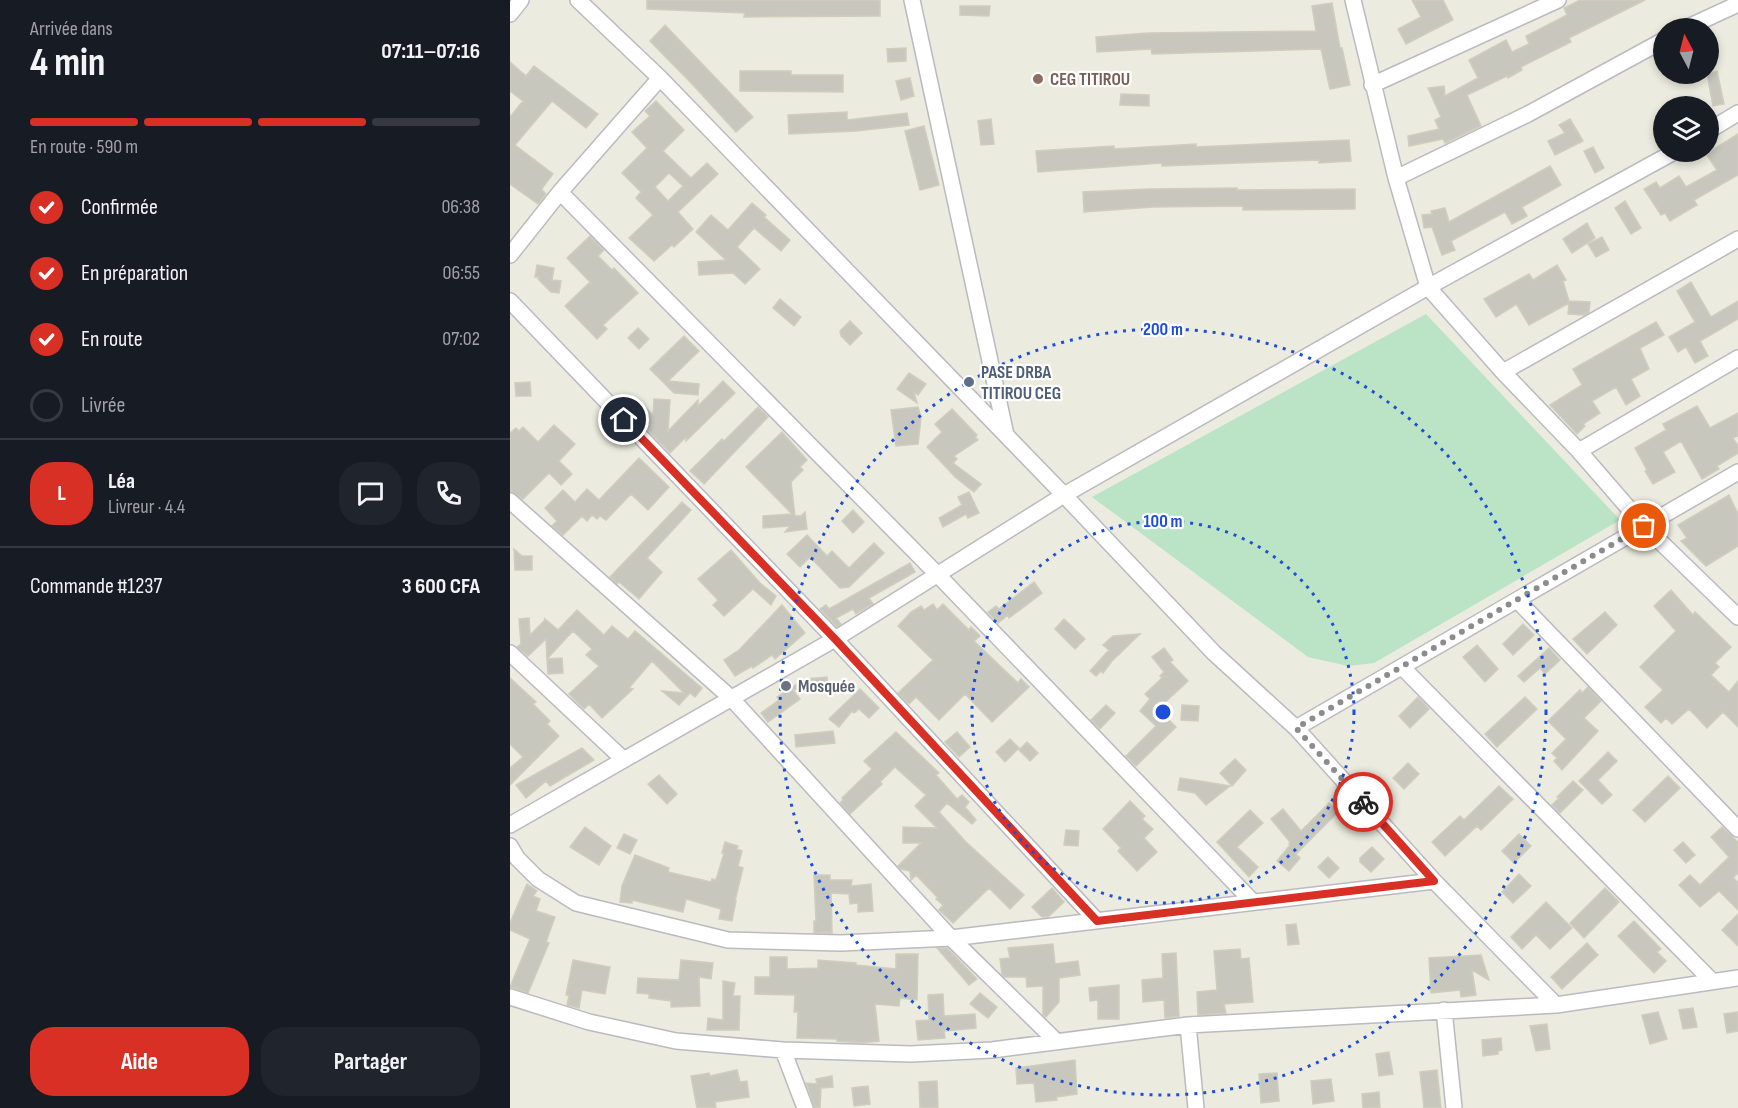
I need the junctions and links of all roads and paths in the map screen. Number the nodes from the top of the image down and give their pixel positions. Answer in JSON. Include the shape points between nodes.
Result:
{"nodes":[{"id":1,"x":521,"y":0,"type":"edge"},
{"id":2,"x":578,"y":0,"type":"edge"},
{"id":3,"x":912,"y":0,"type":"edge"},
{"id":4,"x":1353,"y":0,"type":"edge"},
{"id":5,"x":1558,"y":0,"type":"edge"},
{"id":6,"x":1738,"y":2,"type":"edge"},
{"id":7,"x":510,"y":14,"type":"edge"},
{"id":8,"x":1706,"y":18,"type":"edge"},
{"id":9,"x":1653,"y":46,"type":"edge"},
{"id":10,"x":660,"y":78,"type":"junction"},
{"id":11,"x":1372,"y":85,"type":"junction"},
{"id":12,"x":1738,"y":113,"type":"edge"},
{"id":13,"x":1719,"y":124,"type":"edge"},
{"id":14,"x":1656,"y":162,"type":"edge"},
{"id":15,"x":1396,"y":178,"type":"junction"},
{"id":16,"x":560,"y":192,"type":"junction"},
{"id":17,"x":1738,"y":239,"type":"edge"},
{"id":18,"x":510,"y":255,"type":"edge"},
{"id":19,"x":1428,"y":287,"type":"junction"},
{"id":20,"x":510,"y":302,"type":"edge"},
{"id":21,"x":1738,"y":358,"type":"edge"},
{"id":22,"x":1503,"y":372,"type":"junction"},
{"id":23,"x":1006,"y":435,"type":"junction"},
{"id":24,"x":1579,"y":451,"type":"junction"},
{"id":25,"x":1738,"y":472,"type":"edge"},
{"id":26,"x":1064,"y":495,"type":"junction"},
{"id":27,"x":510,"y":501,"type":"edge"},
{"id":28,"x":1644,"y":526,"type":"junction"},
{"id":29,"x":937,"y":574,"type":"junction"},
{"id":30,"x":1517,"y":600,"type":"junction"},
{"id":31,"x":1737,"y":615,"type":"edge"},
{"id":32,"x":835,"y":639,"type":"junction"},
{"id":33,"x":510,"y":653,"type":"edge"},
{"id":34,"x":1402,"y":667,"type":"junction"},
{"id":35,"x":731,"y":698,"type":"junction"},
{"id":36,"x":1296,"y":728,"type":"junction"},
{"id":37,"x":623,"y":759,"type":"junction"},
{"id":38,"x":510,"y":825,"type":"edge"},
{"id":39,"x":1738,"y":829,"type":"edge"},
{"id":40,"x":510,"y":846,"type":"edge"},
{"id":41,"x":1434,"y":881,"type":"junction"},
{"id":42,"x":1253,"y":902,"type":"junction"},
{"id":43,"x":1097,"y":921,"type":"junction"},
{"id":44,"x":951,"y":938,"type":"junction"},
{"id":45,"x":1738,"y":978,"type":"edge"},
{"id":46,"x":1712,"y":981,"type":"junction"},
{"id":47,"x":510,"y":997,"type":"edge"},
{"id":48,"x":1556,"y":1005,"type":"junction"},
{"id":49,"x":1444,"y":1010,"type":"junction"},
{"id":50,"x":1188,"y":1025,"type":"junction"},
{"id":51,"x":1056,"y":1041,"type":"junction"},
{"id":52,"x":783,"y":1050,"type":"junction"},
{"id":53,"x":805,"y":1108,"type":"edge"},
{"id":54,"x":1196,"y":1108,"type":"edge"},
{"id":55,"x":1454,"y":1108,"type":"edge"}],
"edges":[{"from":1,"to":7,"type":"street"},
{"from":2,"to":10,"type":"street"},
{"from":3,"to":23,"type":"street"},
{"from":4,"to":11,"type":"street"},
{"from":5,"to":11,"type":"street"},
{"from":6,"to":8,"type":"street"},
{"from":9,"to":15,"type":"street","via":[[1528,114]]},
{"from":10,"to":16,"type":"street"},
{"from":10,"to":23,"type":"street"},
{"from":11,"to":15,"type":"street"},
{"from":12,"to":13,"type":"street"},
{"from":14,"to":19,"type":"street"},
{"from":15,"to":19,"type":"street"},
{"from":16,"to":18,"type":"street"},
{"from":16,"to":29,"type":"street"},
{"from":17,"to":22,"type":"street"},
{"from":19,"to":22,"type":"street"},
{"from":19,"to":26,"type":"street"},
{"from":20,"to":32,"type":"street"},
{"from":21,"to":24,"type":"street"},
{"from":22,"to":24,"type":"street"},
{"from":23,"to":26,"type":"street"},
{"from":24,"to":28,"type":"street"},
{"from":25,"to":28,"type":"street"},
{"from":26,"to":29,"type":"street"},
{"from":26,"to":36,"type":"street","via":[[1214,653]]},
{"from":27,"to":35,"type":"street"},
{"from":28,"to":30,"type":"street"},
{"from":28,"to":31,"type":"street"},
{"from":29,"to":32,"type":"street"},
{"from":29,"to":42,"type":"street"},
{"from":30,"to":34,"type":"street"},
{"from":30,"to":39,"type":"street"},
{"from":32,"to":35,"type":"street"},
{"from":32,"to":43,"type":"street"},
{"from":33,"to":37,"type":"street"},
{"from":34,"to":36,"type":"street"},
{"from":34,"to":46,"type":"street"},
{"from":35,"to":37,"type":"street"},
{"from":35,"to":44,"type":"street"},
{"from":36,"to":41,"type":"street"},
{"from":37,"to":38,"type":"street"},
{"from":40,"to":44,"type":"street","via":[[538,879],[576,903],[728,940],[841,943]]},
{"from":41,"to":42,"type":"street"},
{"from":41,"to":48,"type":"street"},
{"from":42,"to":43,"type":"street"},
{"from":43,"to":44,"type":"street"},
{"from":44,"to":51,"type":"street"},
{"from":45,"to":46,"type":"street"},
{"from":46,"to":48,"type":"street"},
{"from":47,"to":52,"type":"street","via":[[589,1022],[676,1041]]},
{"from":48,"to":49,"type":"street"},
{"from":49,"to":50,"type":"street"},
{"from":49,"to":55,"type":"street"},
{"from":50,"to":51,"type":"street"},
{"from":50,"to":54,"type":"street"},
{"from":51,"to":52,"type":"street","via":[[992,1050],[911,1054]]},
{"from":52,"to":53,"type":"street"}]}
